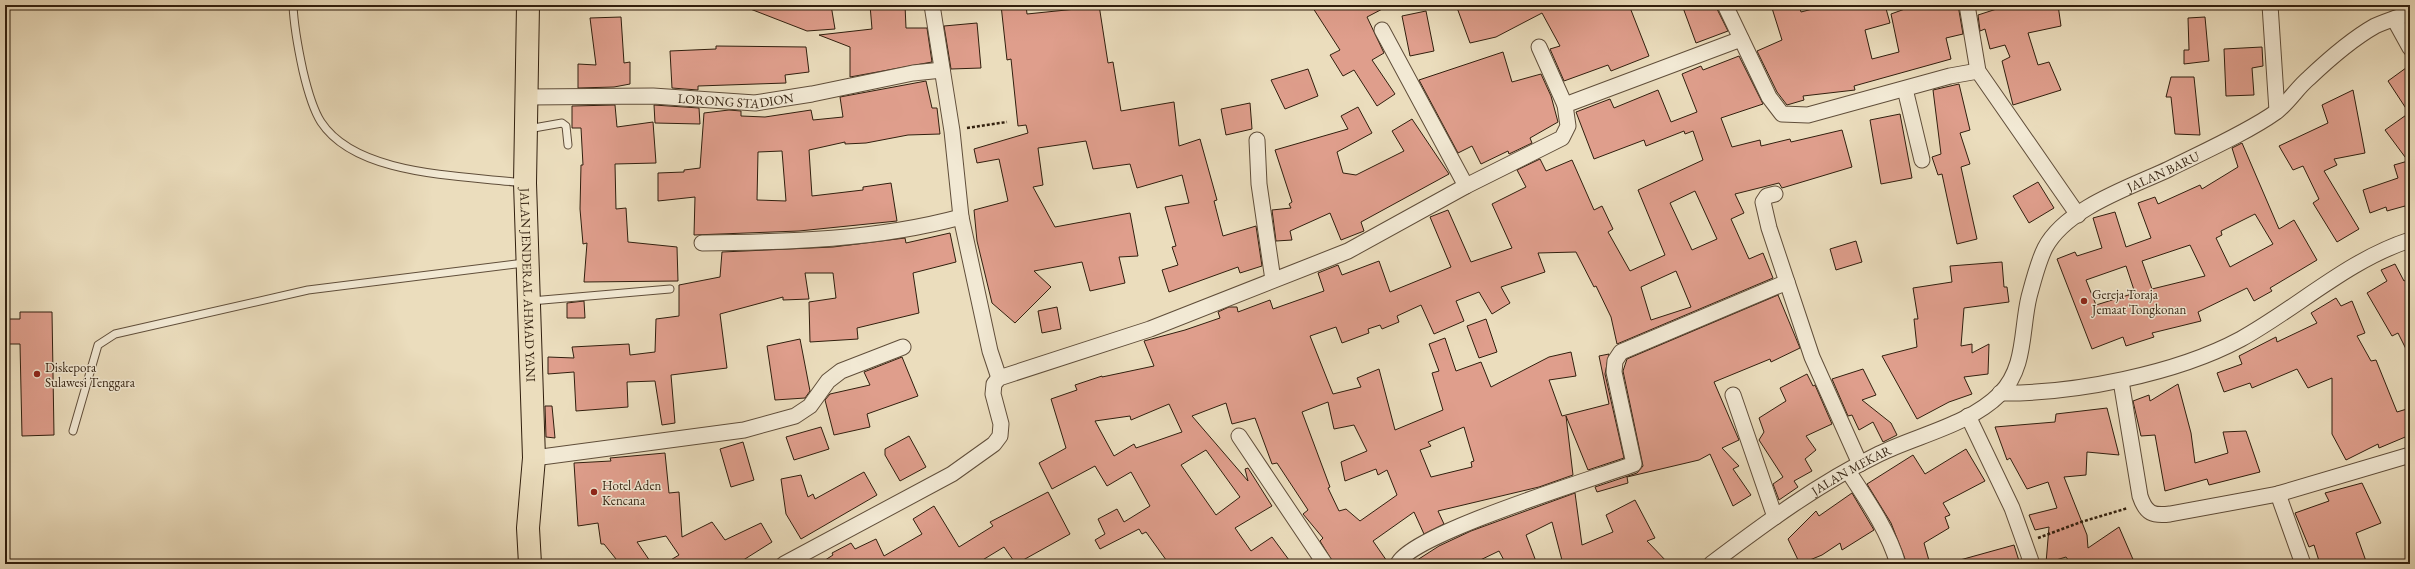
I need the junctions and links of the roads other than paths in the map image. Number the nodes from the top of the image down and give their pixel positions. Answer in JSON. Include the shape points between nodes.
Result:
{"nodes":[{"id":1,"x":293,"y":5,"type":"edge"},
{"id":2,"x":528,"y":5,"type":"edge"},
{"id":3,"x":932,"y":5,"type":"edge"},
{"id":4,"x":1725,"y":5,"type":"edge"},
{"id":5,"x":1967,"y":5,"type":"edge"},
{"id":6,"x":2270,"y":5,"type":"edge"},
{"id":7,"x":2410,"y":13,"type":"edge"},
{"id":8,"x":2394,"y":19,"type":"junction"},
{"id":9,"x":1382,"y":30,"type":"dead end"},
{"id":10,"x":1741,"y":39,"type":"junction"},
{"id":11,"x":1539,"y":47,"type":"dead end"},
{"id":12,"x":2410,"y":48,"type":"edge"},
{"id":13,"x":942,"y":70,"type":"junction"},
{"id":14,"x":1978,"y":71,"type":"junction"},
{"id":15,"x":1905,"y":89,"type":"junction"},
{"id":16,"x":528,"y":97,"type":"junction"},
{"id":17,"x":1565,"y":105,"type":"junction"},
{"id":18,"x":2277,"y":111,"type":"junction"},
{"id":19,"x":528,"y":129,"type":"junction"},
{"id":20,"x":1257,"y":140,"type":"dead end"},
{"id":21,"x":568,"y":145,"type":"dead end"},
{"id":22,"x":1922,"y":160,"type":"dead end"},
{"id":23,"x":525,"y":183,"type":"junction"},
{"id":24,"x":1466,"y":186,"type":"junction"},
{"id":25,"x":1775,"y":194,"type":"dead end"},
{"id":26,"x":2078,"y":216,"type":"junction"},
{"id":27,"x":961,"y":217,"type":"junction"},
{"id":28,"x":2410,"y":240,"type":"edge"},
{"id":29,"x":702,"y":243,"type":"dead end"},
{"id":30,"x":529,"y":262,"type":"junction"},
{"id":31,"x":1273,"y":280,"type":"junction"},
{"id":32,"x":1787,"y":282,"type":"junction"},
{"id":33,"x":670,"y":289,"type":"dead end"},
{"id":34,"x":529,"y":301,"type":"junction"},
{"id":35,"x":903,"y":347,"type":"dead end"},
{"id":36,"x":999,"y":378,"type":"junction"},
{"id":37,"x":2121,"y":381,"type":"junction"},
{"id":38,"x":2000,"y":393,"type":"junction"},
{"id":39,"x":1733,"y":395,"type":"dead end"},
{"id":40,"x":1968,"y":416,"type":"junction"},
{"id":41,"x":72,"y":431,"type":"dead end"},
{"id":42,"x":1240,"y":436,"type":"dead end"},
{"id":43,"x":2410,"y":455,"type":"edge"},
{"id":44,"x":534,"y":458,"type":"junction"},
{"id":45,"x":1854,"y":467,"type":"junction"},
{"id":46,"x":2278,"y":494,"type":"junction"},
{"id":47,"x":1775,"y":517,"type":"junction"},
{"id":48,"x":530,"y":564,"type":"edge"},
{"id":49,"x":784,"y":564,"type":"edge"},
{"id":50,"x":1325,"y":564,"type":"edge"},
{"id":51,"x":1398,"y":564,"type":"edge"},
{"id":52,"x":1711,"y":564,"type":"edge"},
{"id":53,"x":1898,"y":564,"type":"edge"},
{"id":54,"x":2032,"y":564,"type":"edge"},
{"id":55,"x":2303,"y":564,"type":"edge"}],
"edges":[{"from":1,"to":23,"type":"lane","via":[[294,30],[309,93],[321,122],[337,140],[361,154],[394,166],[429,174]]},
{"from":2,"to":16,"type":"highway","name":"JALAN JENDERAL AHMAD YANI"},
{"from":3,"to":13,"type":"street"},
{"from":4,"to":10,"type":"street"},
{"from":5,"to":14,"type":"street"},
{"from":6,"to":18,"type":"street"},
{"from":7,"to":8,"type":"street","name":"JALAN BARU"},
{"from":8,"to":12,"type":"street"},
{"from":8,"to":18,"type":"street","name":"JALAN BARU","via":[[2376,26],[2353,42],[2308,79]]},
{"from":9,"to":24,"type":"street"},
{"from":10,"to":15,"type":"street","via":[[1769,97],[1782,114],[1808,115]]},
{"from":10,"to":17,"type":"street"},
{"from":11,"to":17,"type":"street"},
{"from":13,"to":16,"type":"street","name":"LORONG STADION","via":[[913,73],[754,103],[653,96]]},
{"from":13,"to":27,"type":"street","via":[[952,131]]},
{"from":14,"to":15,"type":"street"},
{"from":14,"to":26,"type":"street"},
{"from":15,"to":22,"type":"street"},
{"from":16,"to":19,"type":"highway","name":"JALAN JENDERAL AHMAD YANI"},
{"from":17,"to":24,"type":"street","via":[[1568,126],[1562,138]]},
{"from":18,"to":26,"type":"street","name":"JALAN BARU","via":[[2170,168],[2099,200]]},
{"from":19,"to":21,"type":"lane","via":[[562,123],[566,126]]},
{"from":19,"to":23,"type":"highway","name":"JALAN JENDERAL AHMAD YANI"},
{"from":20,"to":31,"type":"street","via":[[1259,184]]},
{"from":23,"to":30,"type":"highway","name":"JALAN JENDERAL AHMAD YANI"},
{"from":24,"to":31,"type":"street","via":[[1348,251]]},
{"from":25,"to":32,"type":"street","via":[[1767,196],[1763,202],[1768,228]]},
{"from":26,"to":38,"type":"street","name":"JALAN BARU","via":[[2059,231],[2045,248],[2029,298],[2018,363],[2013,379]]},
{"from":27,"to":29,"type":"street","via":[[918,228],[858,236]]},
{"from":27,"to":36,"type":"street","via":[[990,351]]},
{"from":28,"to":37,"type":"street","via":[[2393,245],[2361,263],[2240,339],[2179,365]]},
{"from":30,"to":34,"type":"highway","name":"JALAN JENDERAL AHMAD YANI"},
{"from":30,"to":41,"type":"lane","via":[[308,290],[115,334],[98,345]]},
{"from":31,"to":36,"type":"street","via":[[1150,329]]},
{"from":32,"to":45,"type":"street"},
{"from":32,"to":51,"type":"street","via":[[1621,352],[1615,361],[1614,372],[1634,464],[1495,512],[1423,543]]},
{"from":33,"to":34,"type":"lane"},
{"from":34,"to":44,"type":"highway","name":"JALAN JENDERAL AHMAD YANI"},
{"from":35,"to":44,"type":"street","via":[[841,371],[828,381],[810,406],[795,416],[744,430]]},
{"from":36,"to":49,"type":"street","via":[[994,384],[993,394],[1001,424],[1000,436],[994,444],[952,474]]},
{"from":37,"to":38,"type":"street","via":[[2036,392]]},
{"from":37,"to":46,"type":"street","via":[[2142,504],[2156,516]]},
{"from":38,"to":40,"type":"street","name":"JALAN MEKAR","via":[[1987,406]]},
{"from":39,"to":47,"type":"street"},
{"from":40,"to":45,"type":"street","name":"JALAN MEKAR"},
{"from":40,"to":54,"type":"street","via":[[2012,508]]},
{"from":42,"to":50,"type":"street"},
{"from":43,"to":46,"type":"street"},
{"from":44,"to":48,"type":"highway","name":"JALAN JENDERAL AHMAD YANI","via":[[528,528]]},
{"from":45,"to":47,"type":"street","name":"JALAN MEKAR"},
{"from":45,"to":53,"type":"street","via":[[1889,539]]},
{"from":46,"to":55,"type":"street"},
{"from":47,"to":52,"type":"street","name":"JALAN MEKAR"}]}
